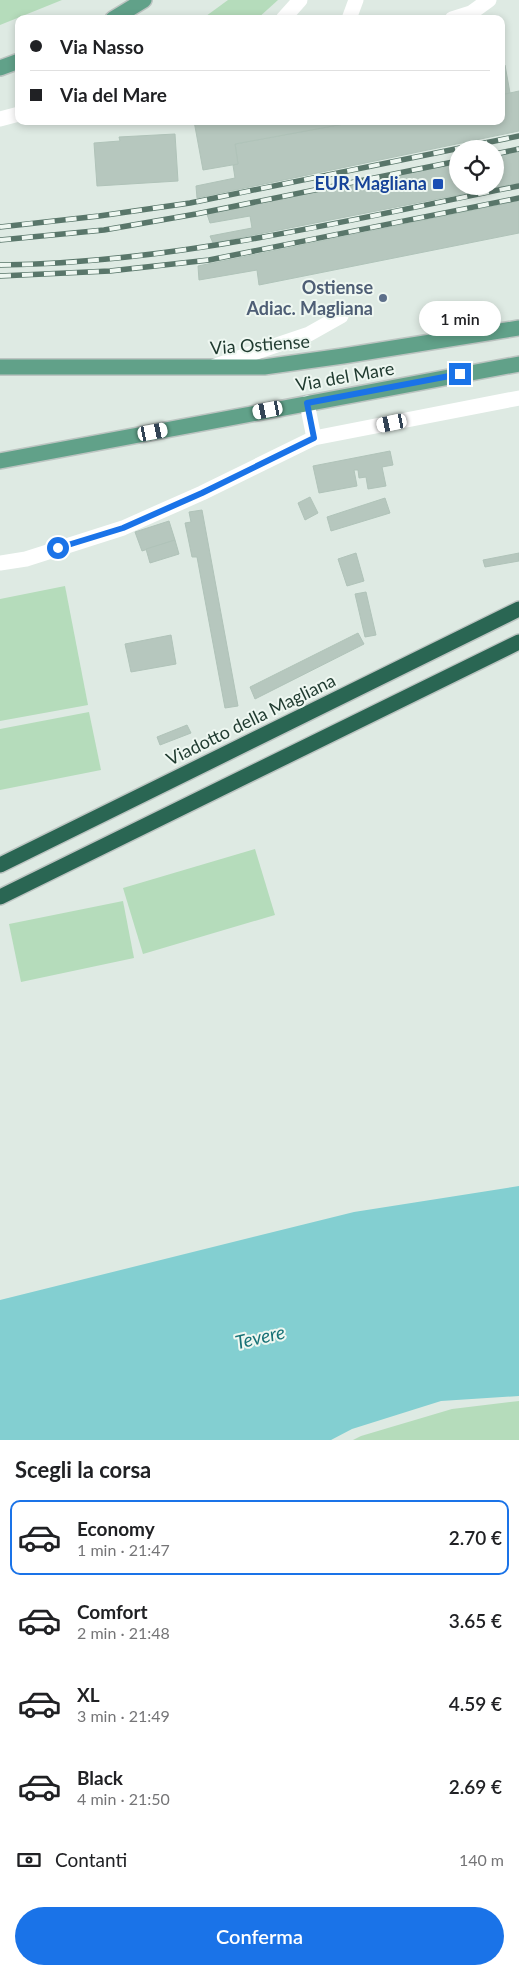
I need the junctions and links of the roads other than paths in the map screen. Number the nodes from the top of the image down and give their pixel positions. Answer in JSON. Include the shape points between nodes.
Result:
{"nodes":[{"id":1,"x":144,"y":0,"type":"edge"},
{"id":2,"x":300,"y":0,"type":"edge"},
{"id":3,"x":356,"y":0,"type":"edge"},
{"id":4,"x":489,"y":0,"type":"edge"},
{"id":5,"x":120,"y":15,"type":"edge"},
{"id":6,"x":287,"y":15,"type":"edge"},
{"id":7,"x":350,"y":15,"type":"edge"},
{"id":8,"x":465,"y":15,"type":"edge"},
{"id":9,"x":15,"y":62,"type":"edge"},
{"id":10,"x":0,"y":68,"type":"edge"},
{"id":11,"x":15,"y":115,"type":"edge"},
{"id":12,"x":0,"y":118,"type":"edge"},
{"id":13,"x":342,"y":316,"type":"dead end"},
{"id":14,"x":519,"y":328,"type":"edge"},
{"id":15,"x":519,"y":364,"type":"edge"},
{"id":16,"x":0,"y":368,"type":"edge"},
{"id":17,"x":209,"y":368,"type":"junction"},
{"id":18,"x":519,"y":398,"type":"edge"},
{"id":19,"x":307,"y":403,"type":"junction"},
{"id":20,"x":314,"y":438,"type":"junction"},
{"id":21,"x":0,"y":461,"type":"edge"},
{"id":22,"x":0,"y":563,"type":"edge"},
{"id":23,"x":519,"y":609,"type":"edge"},
{"id":24,"x":519,"y":642,"type":"edge"},
{"id":25,"x":0,"y":865,"type":"edge"},
{"id":26,"x":0,"y":897,"type":"edge"}],
"edges":[{"from":1,"to":5,"type":"main road"},
{"from":2,"to":6,"type":"street"},
{"from":3,"to":7,"type":"street"},
{"from":4,"to":8,"type":"street"},
{"from":9,"to":10,"type":"main road"},
{"from":11,"to":12,"type":"street"},
{"from":13,"to":17,"type":"street","via":[[309,334]]},
{"from":14,"to":17,"type":"main road","name":"Via Ostiense","via":[[284,365]]},
{"from":15,"to":19,"type":"main road","name":"Via del Mare"},
{"from":16,"to":17,"type":"main road","name":"Via Ostiense"},
{"from":18,"to":20,"type":"street"},
{"from":19,"to":20,"type":"street"},
{"from":19,"to":21,"type":"main road","name":"Via del Mare"},
{"from":20,"to":22,"type":"street","via":[[123,528]]},
{"from":23,"to":25,"type":"highway","name":"Viadotto della Magliana"},
{"from":24,"to":26,"type":"highway"}]}
